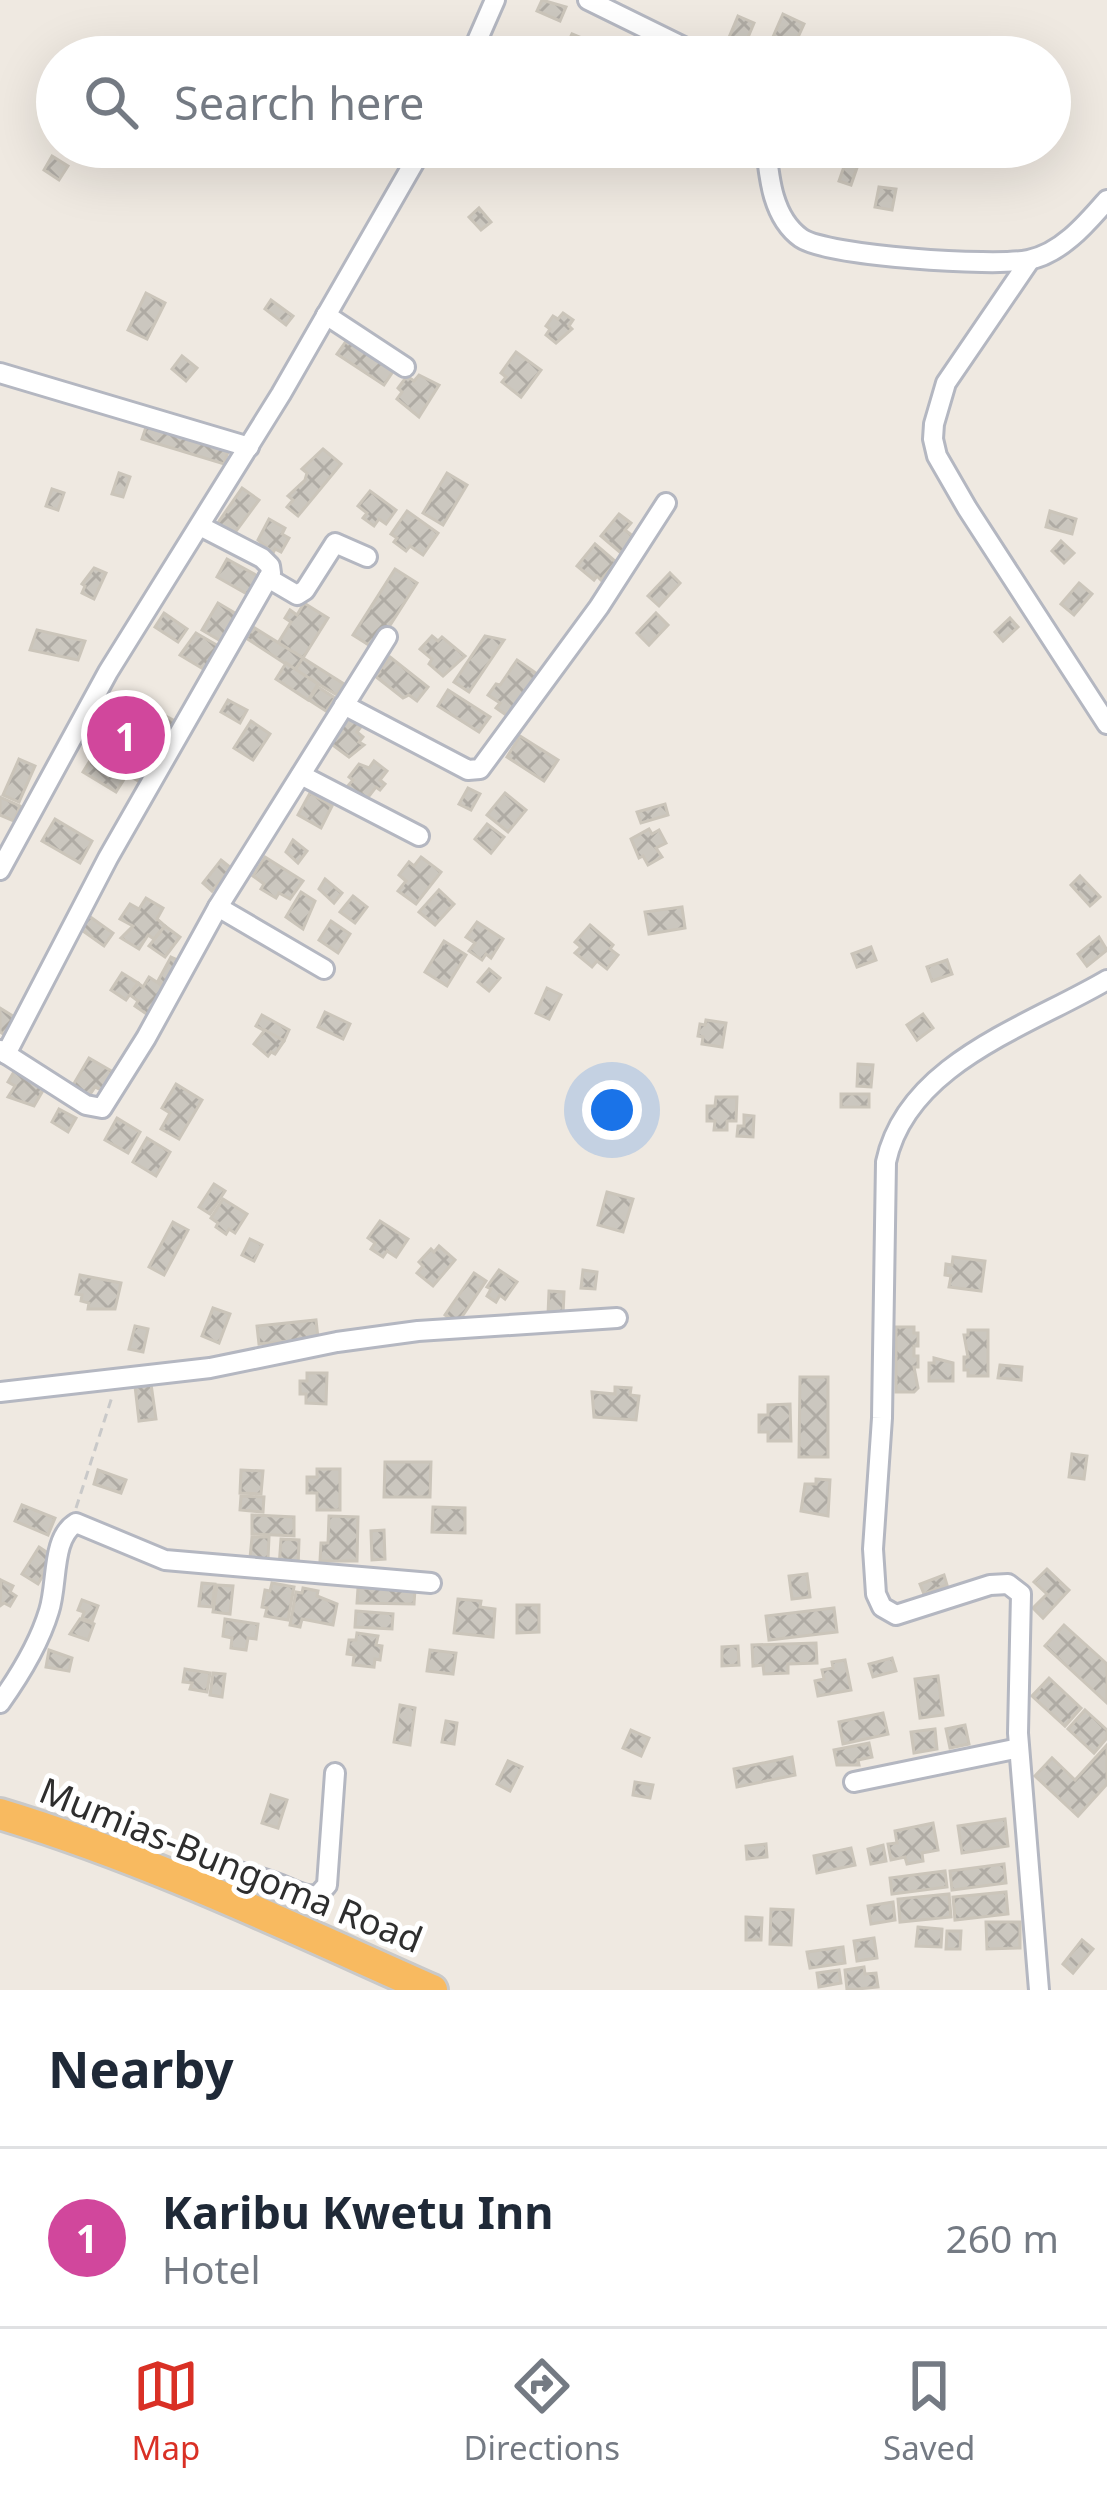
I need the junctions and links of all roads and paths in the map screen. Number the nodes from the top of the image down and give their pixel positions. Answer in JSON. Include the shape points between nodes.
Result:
{"nodes":[{"id":1,"x":495,"y":0,"type":"edge"},
{"id":2,"x":588,"y":0,"type":"edge"},
{"id":3,"x":479,"y":36,"type":"edge"},
{"id":4,"x":661,"y":36,"type":"edge"},
{"id":5,"x":411,"y":168,"type":"edge"},
{"id":6,"x":769,"y":168,"type":"edge"},
{"id":7,"x":1107,"y":200,"type":"edge"},
{"id":8,"x":1030,"y":260,"type":"junction"},
{"id":9,"x":326,"y":315,"type":"junction"},
{"id":10,"x":405,"y":367,"type":"dead end"},
{"id":11,"x":0,"y":373,"type":"edge"},
{"id":12,"x":249,"y":447,"type":"junction"},
{"id":13,"x":666,"y":503,"type":"dead end"},
{"id":14,"x":200,"y":526,"type":"junction"},
{"id":15,"x":367,"y":557,"type":"dead end"},
{"id":16,"x":268,"y":578,"type":"junction"},
{"id":17,"x":388,"y":637,"type":"dead end"},
{"id":18,"x":344,"y":705,"type":"junction"},
{"id":19,"x":1107,"y":724,"type":"edge"},
{"id":20,"x":301,"y":775,"type":"junction"},
{"id":21,"x":419,"y":836,"type":"dead end"},
{"id":22,"x":0,"y":870,"type":"edge"},
{"id":23,"x":218,"y":907,"type":"junction"},
{"id":24,"x":324,"y":969,"type":"dead end"},
{"id":25,"x":1107,"y":980,"type":"edge"},
{"id":26,"x":3,"y":1052,"type":"edge"},
{"id":27,"x":617,"y":1318,"type":"dead end"},
{"id":28,"x":118,"y":1378,"type":"junction"},
{"id":29,"x":0,"y":1392,"type":"edge"},
{"id":30,"x":70,"y":1526,"type":"junction"},
{"id":31,"x":431,"y":1583,"type":"dead end"},
{"id":32,"x":0,"y":1703,"type":"edge"},
{"id":33,"x":1019,"y":1748,"type":"junction"},
{"id":34,"x":335,"y":1773,"type":"dead end"},
{"id":35,"x":854,"y":1783,"type":"dead end"},
{"id":36,"x":0,"y":1814,"type":"edge"},
{"id":37,"x":176,"y":1877,"type":"junction"},
{"id":38,"x":432,"y":1990,"type":"edge"},
{"id":39,"x":1039,"y":1990,"type":"edge"}],
"edges":[{"from":1,"to":3,"type":"street"},
{"from":2,"to":4,"type":"street"},
{"from":5,"to":9,"type":"street"},
{"from":6,"to":8,"type":"street","via":[[784,221],[819,247]]},
{"from":7,"to":8,"type":"street","via":[[1078,232]]},
{"from":8,"to":19,"type":"street","via":[[946,383],[933,439],[967,508]]},
{"from":9,"to":10,"type":"street"},
{"from":9,"to":12,"type":"street"},
{"from":11,"to":12,"type":"street"},
{"from":12,"to":14,"type":"street"},
{"from":13,"to":18,"type":"street","via":[[480,769],[468,770]]},
{"from":14,"to":16,"type":"street","via":[[262,559],[272,568]]},
{"from":14,"to":22,"type":"street","via":[[108,672]]},
{"from":15,"to":16,"type":"street","via":[[335,543],[297,595]]},
{"from":16,"to":26,"type":"street"},
{"from":17,"to":18,"type":"street"},
{"from":18,"to":20,"type":"street"},
{"from":20,"to":21,"type":"street"},
{"from":20,"to":23,"type":"street"},
{"from":23,"to":24,"type":"street"},
{"from":23,"to":26,"type":"street","via":[[102,1108]]},
{"from":25,"to":33,"type":"street","via":[[942,1076],[903,1115],[886,1162],[876,1594],[896,1615],[990,1585],[1017,1590]]},
{"from":27,"to":28,"type":"street","via":[[418,1331]]},
{"from":28,"to":29,"type":"street"},
{"from":28,"to":30,"type":"path"},
{"from":30,"to":31,"type":"street","via":[[179,1562]]},
{"from":30,"to":32,"type":"street","via":[[45,1623]]},
{"from":33,"to":35,"type":"street"},
{"from":33,"to":39,"type":"street"},
{"from":34,"to":37,"type":"street","via":[[328,1873],[318,1895],[212,1868]]},
{"from":36,"to":37,"type":"highway","name":"Mumias-Bungoma Road"},
{"from":37,"to":38,"type":"highway","name":"Mumias-Bungoma Road"}]}
